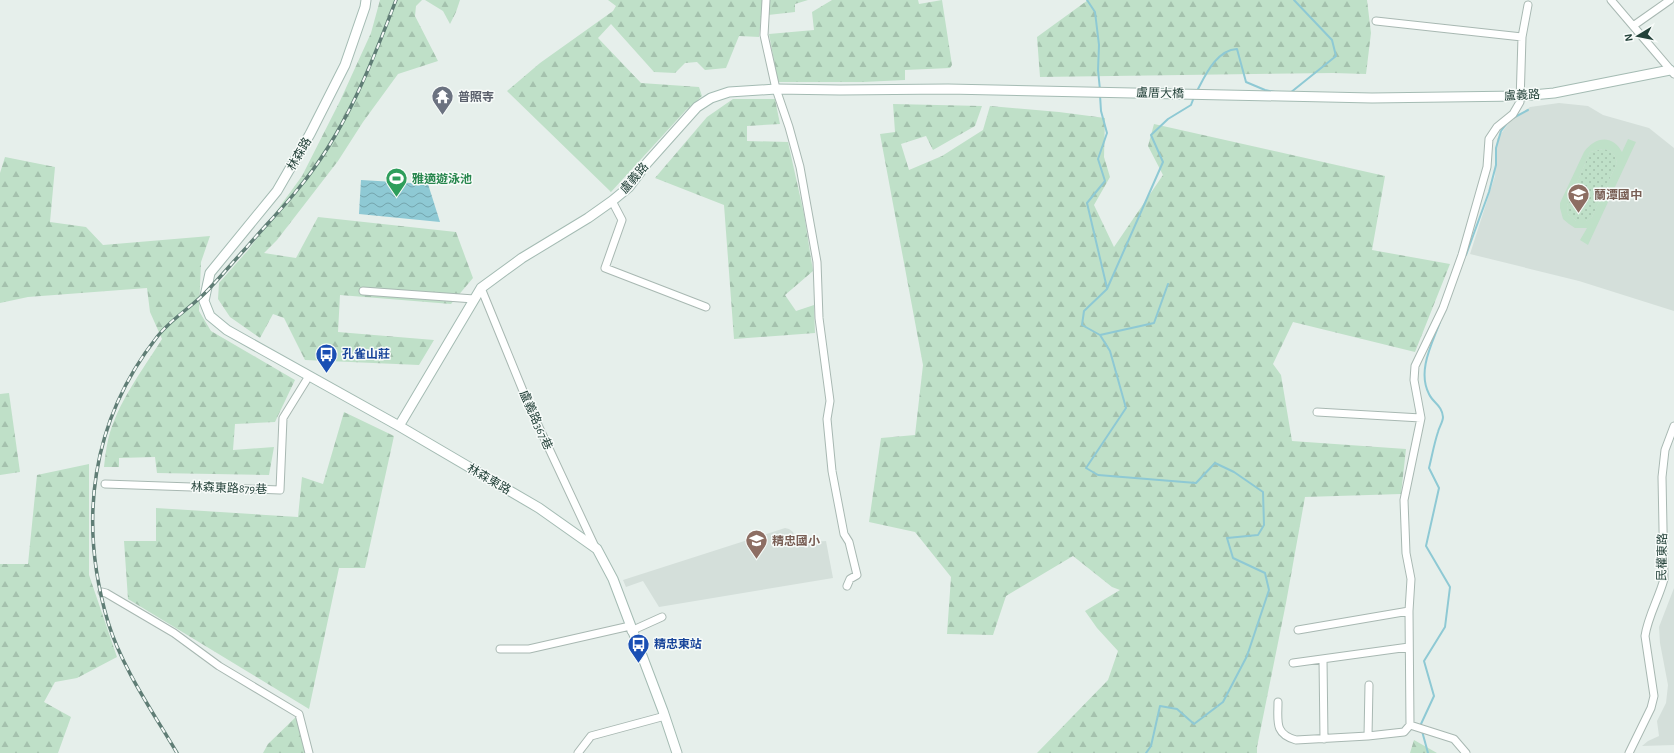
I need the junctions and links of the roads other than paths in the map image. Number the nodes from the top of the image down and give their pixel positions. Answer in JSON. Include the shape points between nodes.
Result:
{"nodes":[{"id":1,"x":366,"y":0,"type":"edge"},
{"id":2,"x":766,"y":0,"type":"edge"},
{"id":3,"x":1611,"y":0,"type":"edge"},
{"id":4,"x":1670,"y":0,"type":"edge"},
{"id":5,"x":1528,"y":5,"type":"dead end"},
{"id":6,"x":1376,"y":21,"type":"dead end"},
{"id":7,"x":1633,"y":26,"type":"junction"},
{"id":8,"x":1522,"y":37,"type":"junction"},
{"id":9,"x":1672,"y":72,"type":"edge"},
{"id":10,"x":776,"y":89,"type":"junction"},
{"id":11,"x":948,"y":89,"type":"joint"},
{"id":12,"x":1520,"y":96,"type":"junction"},
{"id":13,"x":1372,"y":98,"type":"joint"},
{"id":14,"x":612,"y":202,"type":"junction"},
{"id":15,"x":481,"y":288,"type":"junction"},
{"id":16,"x":363,"y":291,"type":"dead end"},
{"id":17,"x":206,"y":292,"type":"joint"},
{"id":18,"x":474,"y":299,"type":"junction"},
{"id":19,"x":706,"y":307,"type":"dead end"},
{"id":20,"x":309,"y":376,"type":"junction"},
{"id":21,"x":1317,"y":412,"type":"dead end"},
{"id":22,"x":1421,"y":418,"type":"junction"},
{"id":23,"x":399,"y":426,"type":"junction"},
{"id":24,"x":1674,"y":426,"type":"edge"},
{"id":25,"x":105,"y":484,"type":"dead end"},
{"id":26,"x":597,"y":549,"type":"junction"},
{"id":27,"x":847,"y":586,"type":"dead end"},
{"id":28,"x":102,"y":592,"type":"dead end"},
{"id":29,"x":1409,"y":611,"type":"junction"},
{"id":30,"x":662,"y":617,"type":"dead end"},
{"id":31,"x":631,"y":629,"type":"junction"},
{"id":32,"x":1298,"y":630,"type":"dead end"},
{"id":33,"x":1409,"y":646,"type":"junction"},
{"id":34,"x":500,"y":649,"type":"dead end"},
{"id":35,"x":1324,"y":659,"type":"junction"},
{"id":36,"x":1293,"y":664,"type":"dead end"},
{"id":37,"x":1369,"y":685,"type":"dead end"},
{"id":38,"x":1278,"y":702,"type":"dead end"},
{"id":39,"x":665,"y":716,"type":"junction"},
{"id":40,"x":1410,"y":725,"type":"junction"},
{"id":41,"x":1368,"y":736,"type":"junction"},
{"id":42,"x":1324,"y":739,"type":"junction"},
{"id":43,"x":309,"y":753,"type":"edge"},
{"id":44,"x":578,"y":753,"type":"edge"},
{"id":45,"x":677,"y":753,"type":"edge"},
{"id":46,"x":1466,"y":753,"type":"edge"},
{"id":47,"x":1629,"y":753,"type":"edge"}],
"edges":[{"from":1,"to":17,"type":"street","name":"林森路","via":[[345,65],[310,134],[277,191],[210,273]]},
{"from":2,"to":10,"type":"street","via":[[764,35]]},
{"from":3,"to":7,"type":"street"},
{"from":4,"to":7,"type":"street"},
{"from":5,"to":8,"type":"street"},
{"from":6,"to":8,"type":"street"},
{"from":7,"to":9,"type":"street"},
{"from":8,"to":12,"type":"street"},
{"from":9,"to":12,"type":"street","name":"盧義路","via":[[1554,93]]},
{"from":10,"to":11,"type":"street","name":"盧義路"},
{"from":10,"to":14,"type":"street","name":"盧義路","via":[[729,92],[711,98],[697,107],[629,186]]},
{"from":10,"to":27,"type":"street","via":[[800,167],[817,262],[820,318],[830,401],[827,419],[832,471],[844,534],[849,542],[857,576],[850,579]]},
{"from":11,"to":13,"type":"street","name":"盧厝大橋"},
{"from":12,"to":13,"type":"street","name":"盧義路"},
{"from":12,"to":22,"type":"street","via":[[1520,102],[1513,114],[1497,127],[1489,139],[1487,167],[1462,255],[1443,308],[1416,366],[1414,380]]},
{"from":14,"to":15,"type":"street","name":"盧義路","via":[[522,258]]},
{"from":14,"to":19,"type":"street","via":[[622,220],[605,268]]},
{"from":15,"to":18,"type":"street","name":"盧義路"},
{"from":15,"to":26,"type":"street","name":"盧義路367巷","via":[[530,408]]},
{"from":16,"to":18,"type":"street"},
{"from":17,"to":20,"type":"street","name":"林森東路","via":[[204,301],[210,316],[227,330]]},
{"from":18,"to":23,"type":"street","name":"盧義路"},
{"from":20,"to":23,"type":"street","name":"林森東路"},
{"from":20,"to":25,"type":"street","name":"林森東路879巷","via":[[283,418],[280,490]]},
{"from":21,"to":22,"type":"street"},
{"from":22,"to":29,"type":"street","via":[[1404,500],[1406,553],[1411,579]]},
{"from":23,"to":26,"type":"street","name":"林森東路","via":[[539,508]]},
{"from":24,"to":47,"type":"street","name":"民權東路","via":[[1665,450],[1662,477],[1664,579],[1645,636],[1654,696],[1651,708]]},
{"from":26,"to":31,"type":"street","name":"林森東路","via":[[613,580]]},
{"from":28,"to":43,"type":"street","via":[[174,633],[219,666],[299,714]]},
{"from":29,"to":32,"type":"street"},
{"from":29,"to":33,"type":"street"},
{"from":30,"to":31,"type":"street"},
{"from":31,"to":34,"type":"street","via":[[529,649]]},
{"from":31,"to":39,"type":"street","name":"林森東路"},
{"from":33,"to":35,"type":"street"},
{"from":33,"to":40,"type":"street"},
{"from":35,"to":36,"type":"street"},
{"from":35,"to":42,"type":"street"},
{"from":37,"to":41,"type":"street"},
{"from":38,"to":42,"type":"street","via":[[1278,723],[1286,737],[1296,740]]},
{"from":39,"to":44,"type":"street","via":[[591,736]]},
{"from":39,"to":45,"type":"street","name":"林森東路"},
{"from":40,"to":41,"type":"street","via":[[1404,732]]},
{"from":40,"to":46,"type":"street","via":[[1454,739]]},
{"from":41,"to":42,"type":"street"}]}
